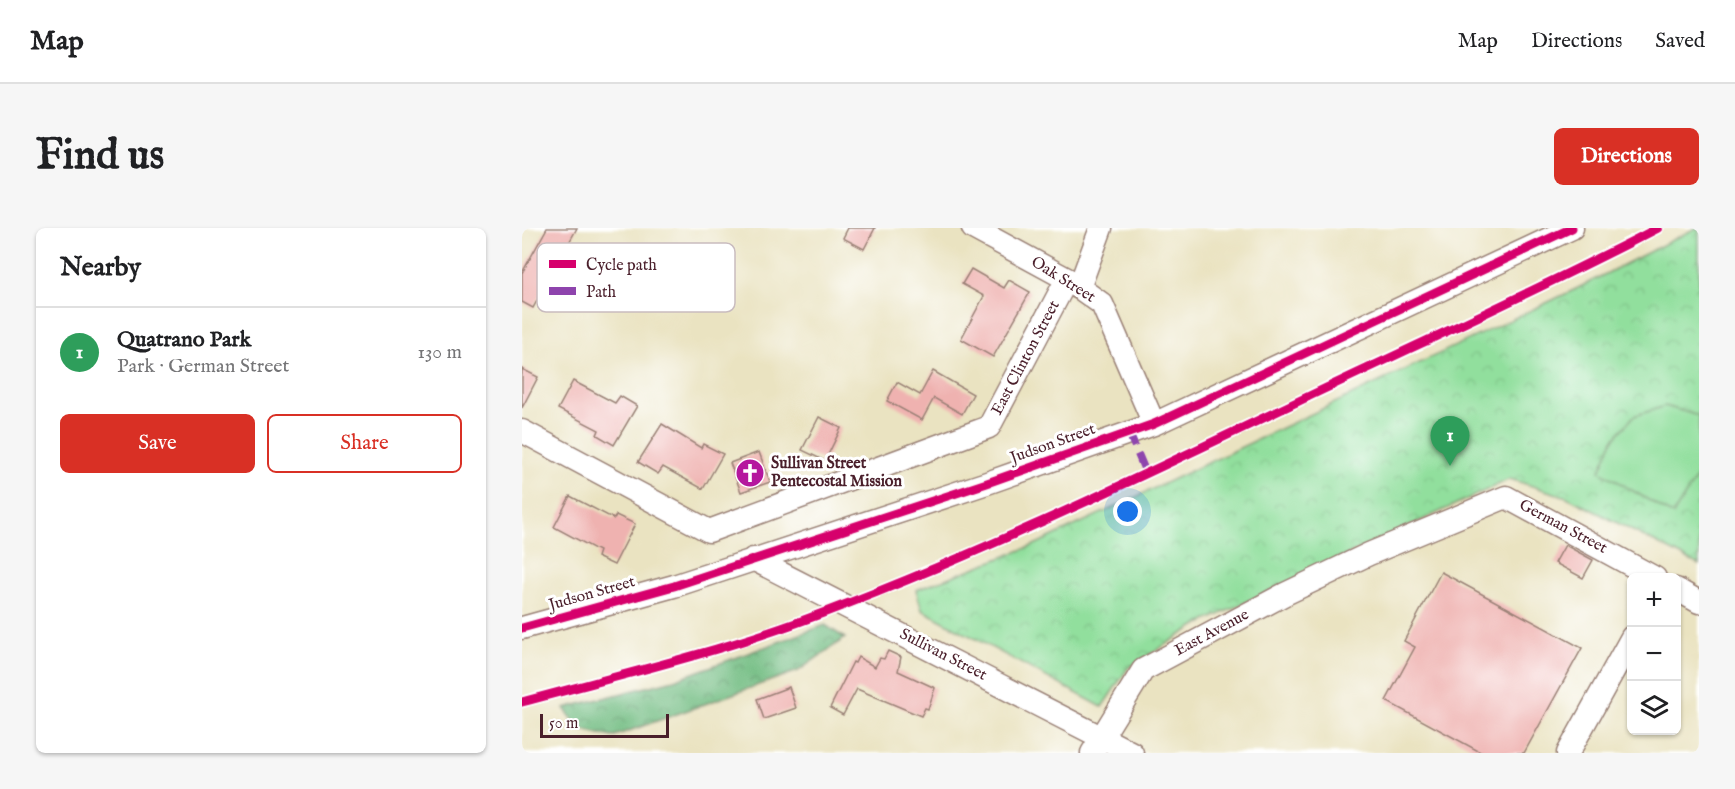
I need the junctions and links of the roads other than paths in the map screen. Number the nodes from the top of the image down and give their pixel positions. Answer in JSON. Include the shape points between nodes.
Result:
{"nodes":[{"id":1,"x":973,"y":228,"type":"edge"},
{"id":2,"x":1101,"y":228,"type":"edge"},
{"id":3,"x":1572,"y":228,"type":"edge"},
{"id":4,"x":1073,"y":284,"type":"junction"},
{"id":5,"x":1154,"y":424,"type":"junction"},
{"id":6,"x":522,"y":431,"type":"edge"},
{"id":7,"x":1369,"y":554,"type":"joint"},
{"id":8,"x":753,"y":559,"type":"junction"},
{"id":9,"x":1646,"y":573,"type":"edge"},
{"id":10,"x":1681,"y":591,"type":"edge"},
{"id":11,"x":1699,"y":602,"type":"edge"},
{"id":12,"x":522,"y":628,"type":"edge"},
{"id":13,"x":1627,"y":646,"type":"edge"},
{"id":14,"x":1097,"y":745,"type":"edge"},
{"id":15,"x":1132,"y":753,"type":"edge"},
{"id":16,"x":1568,"y":753,"type":"edge"}],
"edges":[{"from":1,"to":4,"type":"street","name":"Oak Street"},
{"from":2,"to":4,"type":"street","name":"East Clinton Street"},
{"from":3,"to":5,"type":"street","name":"Judson Street"},
{"from":4,"to":5,"type":"street","name":"Oak Street","via":[[1102,304]]},
{"from":4,"to":6,"type":"street","name":"East Clinton Street","via":[[989,427],[709,531]]},
{"from":5,"to":8,"type":"street","name":"Judson Street"},
{"from":7,"to":9,"type":"street","name":"German Street","via":[[1506,497]]},
{"from":7,"to":14,"type":"street","name":"East Avenue","via":[[1143,670]]},
{"from":8,"to":12,"type":"street","name":"Judson Street","via":[[674,586]]},
{"from":8,"to":14,"type":"street","name":"Sullivan Street"},
{"from":10,"to":11,"type":"street"},
{"from":13,"to":16,"type":"street"},
{"from":14,"to":15,"type":"street","name":"Sullivan Street"}]}
